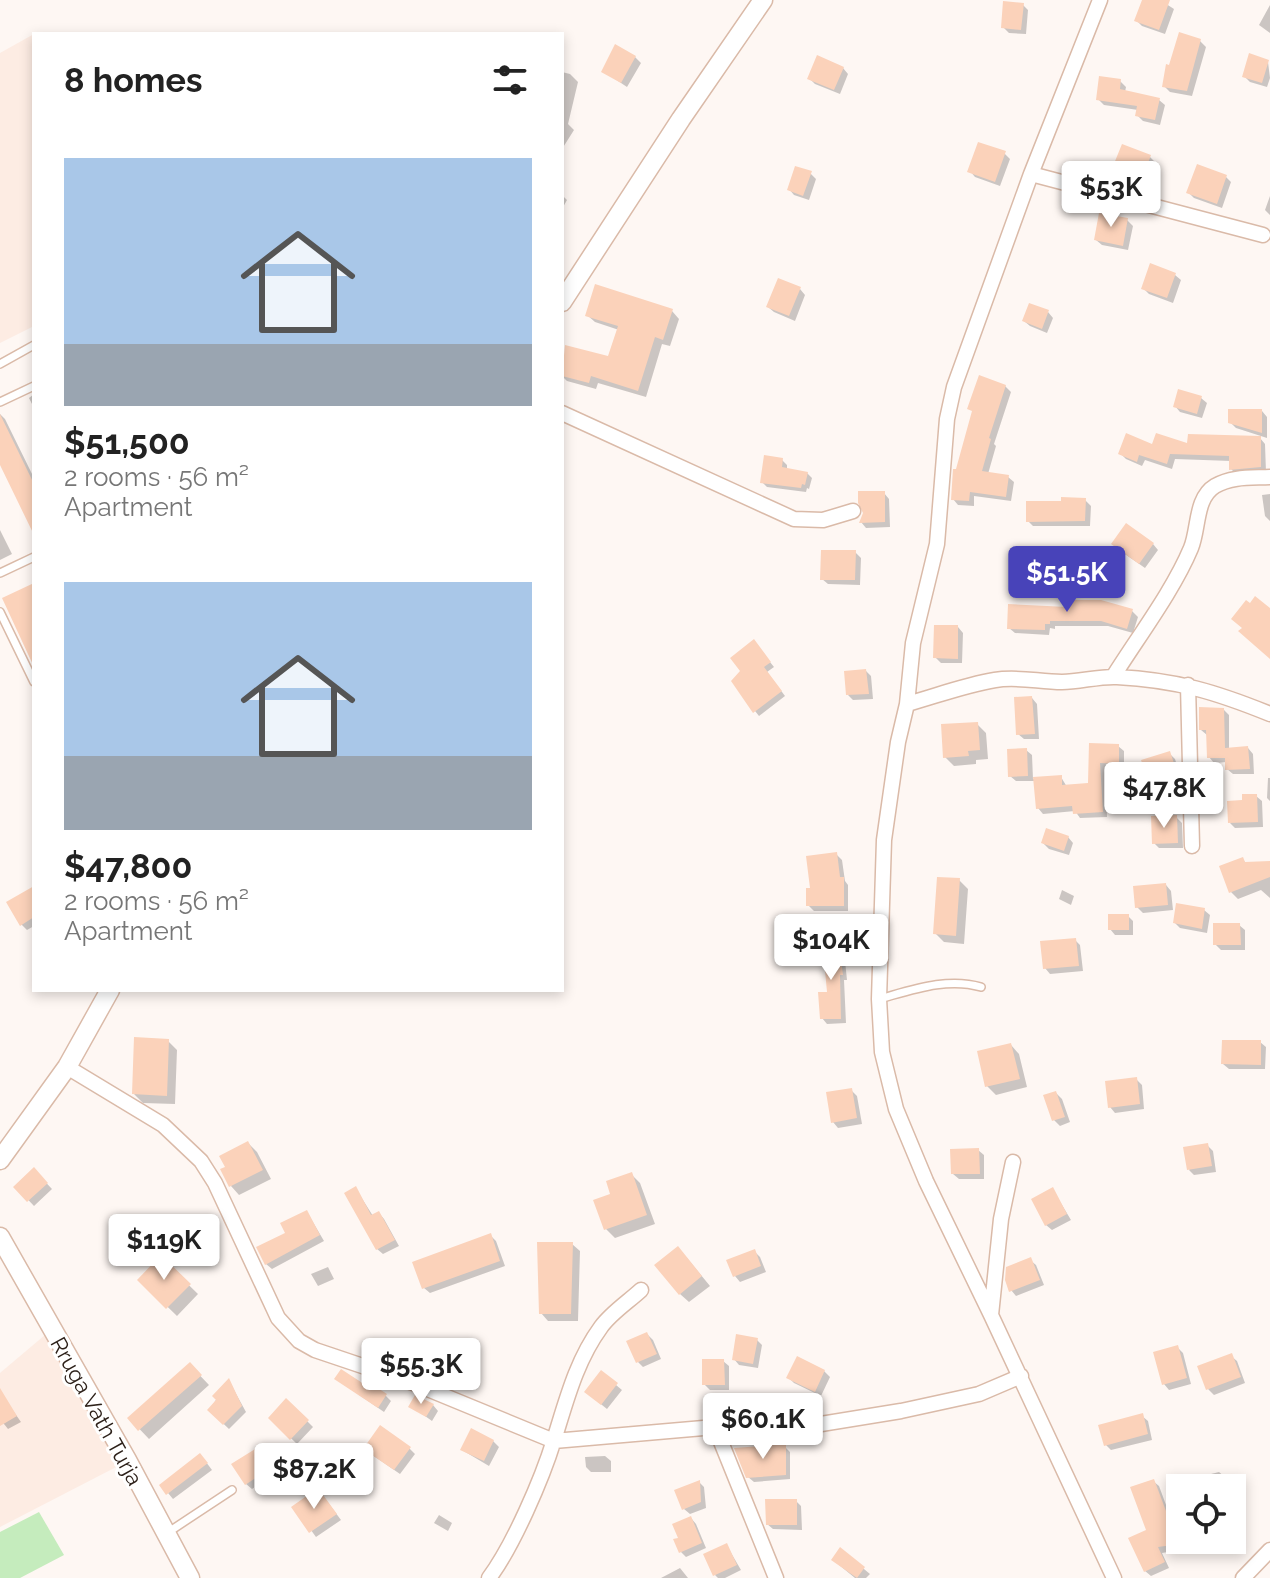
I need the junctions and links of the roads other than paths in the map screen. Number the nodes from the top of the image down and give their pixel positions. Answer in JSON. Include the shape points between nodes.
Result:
{"nodes":[{"id":1,"x":763,"y":0,"type":"edge"},
{"id":2,"x":1100,"y":0,"type":"edge"},
{"id":3,"x":1031,"y":174,"type":"junction"},
{"id":4,"x":1263,"y":235,"type":"dead end"},
{"id":5,"x":564,"y":299,"type":"edge"},
{"id":6,"x":32,"y":346,"type":"edge"},
{"id":7,"x":0,"y":364,"type":"edge"},
{"id":8,"x":32,"y":387,"type":"edge"},
{"id":9,"x":0,"y":402,"type":"edge"},
{"id":10,"x":564,"y":414,"type":"edge"},
{"id":11,"x":1270,"y":477,"type":"edge"},
{"id":12,"x":853,"y":511,"type":"dead end"},
{"id":13,"x":32,"y":558,"type":"edge"},
{"id":14,"x":0,"y":573,"type":"edge"},
{"id":15,"x":0,"y":612,"type":"edge"},
{"id":16,"x":1113,"y":677,"type":"junction"},
{"id":17,"x":32,"y":678,"type":"edge"},
{"id":18,"x":1188,"y":685,"type":"junction"},
{"id":19,"x":907,"y":704,"type":"junction"},
{"id":20,"x":1270,"y":714,"type":"edge"},
{"id":21,"x":1192,"y":846,"type":"dead end"},
{"id":22,"x":981,"y":987,"type":"dead end"},
{"id":23,"x":109,"y":992,"type":"edge"},
{"id":24,"x":879,"y":999,"type":"junction"},
{"id":25,"x":67,"y":1067,"type":"junction"},
{"id":26,"x":24,"y":1129,"type":"junction"},
{"id":27,"x":0,"y":1138,"type":"edge"},
{"id":28,"x":0,"y":1160,"type":"edge"},
{"id":29,"x":1013,"y":1162,"type":"dead end"},
{"id":30,"x":1,"y":1242,"type":"edge"},
{"id":31,"x":641,"y":1290,"type":"dead end"},
{"id":32,"x":991,"y":1315,"type":"junction"},
{"id":33,"x":1021,"y":1376,"type":"junction"},
{"id":34,"x":715,"y":1427,"type":"junction"},
{"id":35,"x":554,"y":1441,"type":"junction"},
{"id":36,"x":232,"y":1490,"type":"dead end"},
{"id":37,"x":165,"y":1535,"type":"junction"},
{"id":38,"x":1270,"y":1550,"type":"edge"},
{"id":39,"x":190,"y":1578,"type":"edge"},
{"id":40,"x":489,"y":1578,"type":"edge"},
{"id":41,"x":776,"y":1578,"type":"edge"},
{"id":42,"x":1114,"y":1578,"type":"edge"},
{"id":43,"x":1243,"y":1578,"type":"edge"}],
"edges":[{"from":1,"to":5,"type":"street"},
{"from":2,"to":3,"type":"street"},
{"from":3,"to":4,"type":"street"},
{"from":3,"to":19,"type":"street","via":[[954,387],[937,544],[913,643]]},
{"from":6,"to":7,"type":"lane"},
{"from":8,"to":9,"type":"lane"},
{"from":10,"to":12,"type":"street","via":[[794,519],[823,520]]},
{"from":11,"to":16,"type":"street","via":[[1233,479],[1213,487],[1181,568]]},
{"from":13,"to":14,"type":"lane"},
{"from":15,"to":17,"type":"lane"},
{"from":16,"to":18,"type":"street"},
{"from":16,"to":19,"type":"street","via":[[1075,682],[995,680]]},
{"from":18,"to":20,"type":"street"},
{"from":18,"to":21,"type":"street"},
{"from":19,"to":24,"type":"street","via":[[884,840]]},
{"from":22,"to":24,"type":"lane","via":[[943,984]]},
{"from":23,"to":25,"type":"street"},
{"from":24,"to":32,"type":"street","via":[[882,1052],[896,1109]]},
{"from":25,"to":26,"type":"street"},
{"from":25,"to":35,"type":"street","via":[[163,1125],[201,1161],[278,1318],[299,1341]]},
{"from":26,"to":27,"type":"street"},
{"from":26,"to":28,"type":"street"},
{"from":29,"to":32,"type":"street"},
{"from":30,"to":37,"type":"street","name":"Rruga Vath Turja"},
{"from":31,"to":35,"type":"street","via":[[601,1327],[575,1375]]},
{"from":32,"to":33,"type":"street"},
{"from":33,"to":34,"type":"street","via":[[979,1394],[901,1411],[821,1424]]},
{"from":33,"to":42,"type":"street"},
{"from":34,"to":35,"type":"street"},
{"from":34,"to":41,"type":"street"},
{"from":35,"to":40,"type":"street"},
{"from":36,"to":37,"type":"lane"},
{"from":37,"to":39,"type":"street","name":"Rruga Vath Turja"},
{"from":38,"to":43,"type":"street"}]}
